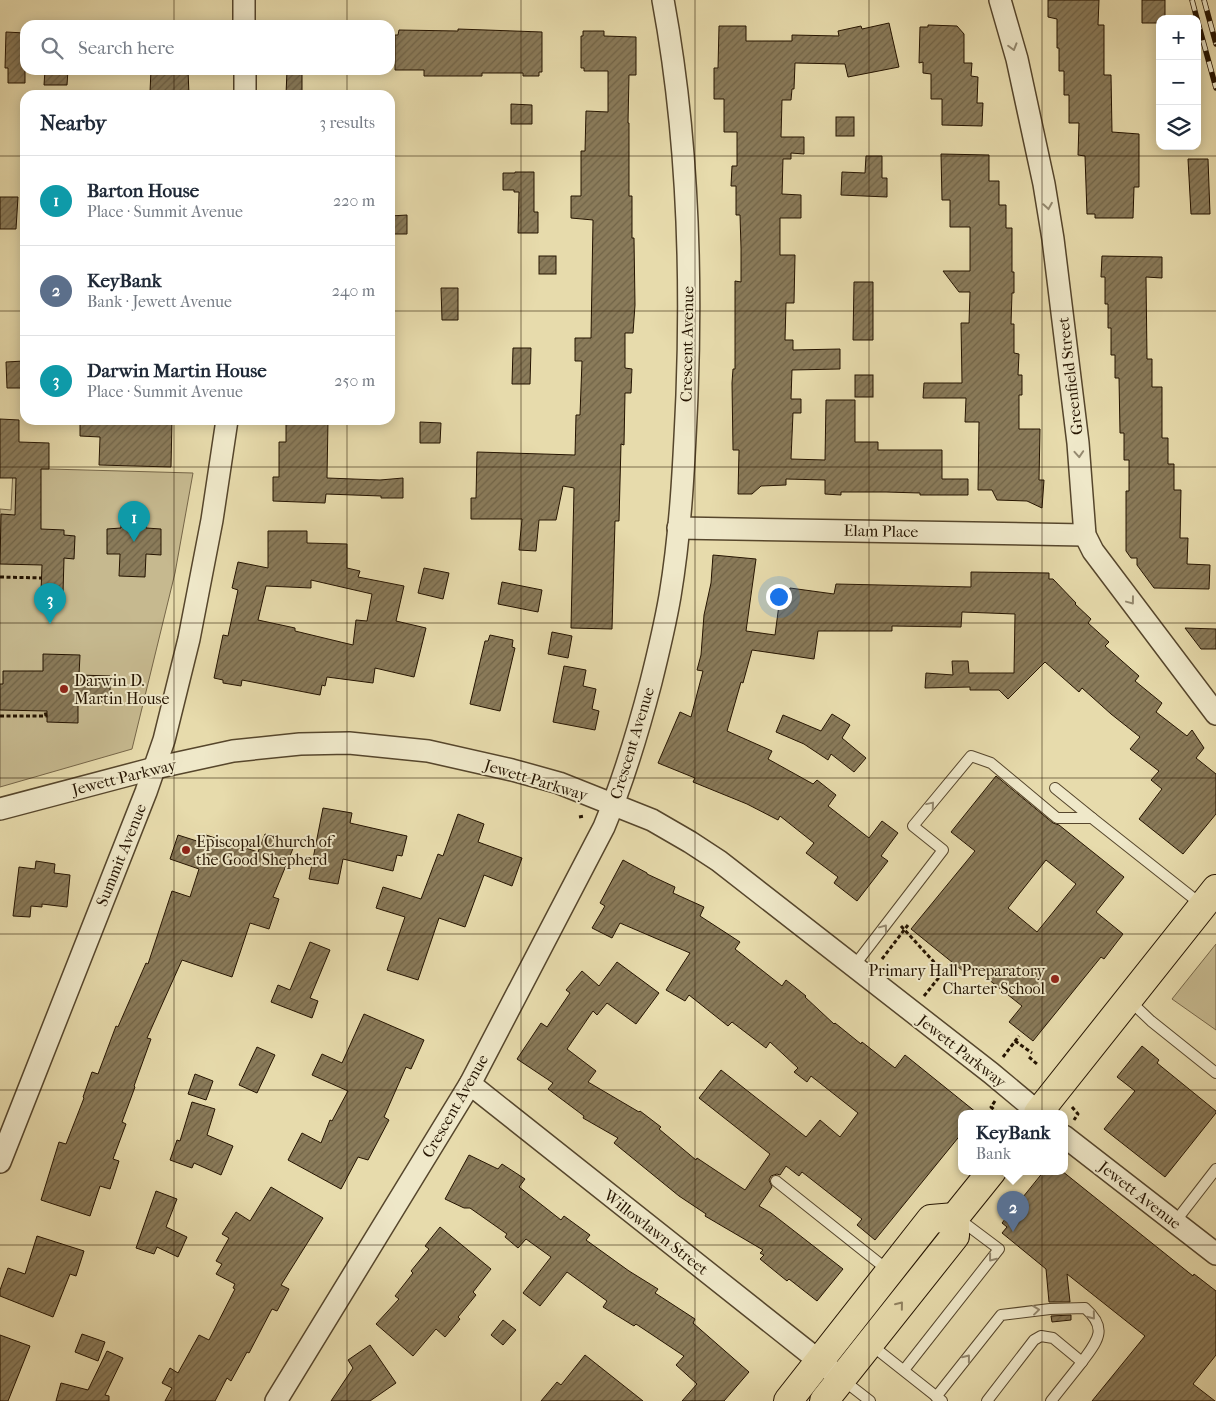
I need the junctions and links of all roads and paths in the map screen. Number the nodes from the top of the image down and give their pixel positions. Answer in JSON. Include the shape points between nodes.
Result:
{"nodes":[{"id":1,"x":244,"y":0,"type":"edge"},
{"id":2,"x":663,"y":0,"type":"edge"},
{"id":3,"x":1000,"y":0,"type":"edge"},
{"id":4,"x":244,"y":20,"type":"edge"},
{"id":5,"x":245,"y":75,"type":"edge"},
{"id":6,"x":245,"y":90,"type":"edge"},
{"id":7,"x":226,"y":425,"type":"edge"},
{"id":8,"x":678,"y":528,"type":"junction"},
{"id":9,"x":1085,"y":534,"type":"junction"},
{"id":10,"x":0,"y":577,"type":"edge"},
{"id":11,"x":42,"y":578,"type":"dead end"},
{"id":12,"x":45,"y":711,"type":"dead end"},
{"id":13,"x":1216,"y":714,"type":"edge"},
{"id":14,"x":0,"y":716,"type":"edge"},
{"id":15,"x":154,"y":768,"type":"junction"},
{"id":16,"x":1055,"y":788,"type":"dead end"},
{"id":17,"x":613,"y":806,"type":"junction"},
{"id":18,"x":0,"y":809,"type":"edge"},
{"id":19,"x":585,"y":816,"type":"dead end"},
{"id":20,"x":579,"y":817,"type":"dead end"},
{"id":21,"x":1092,"y":818,"type":"junction"},
{"id":22,"x":1209,"y":898,"type":"edge"},
{"id":23,"x":908,"y":925,"type":"dead end"},
{"id":24,"x":904,"y":929,"type":"junction"},
{"id":25,"x":882,"y":959,"type":"dead end"},
{"id":26,"x":949,"y":965,"type":"dead end"},
{"id":27,"x":854,"y":966,"type":"junction"},
{"id":28,"x":944,"y":971,"type":"junction"},
{"id":29,"x":1129,"y":999,"type":"junction"},
{"id":30,"x":922,"y":1000,"type":"dead end"},
{"id":31,"x":1019,"y":1036,"type":"dead end"},
{"id":32,"x":1015,"y":1041,"type":"junction"},
{"id":33,"x":999,"y":1062,"type":"dead end"},
{"id":34,"x":1037,"y":1064,"type":"dead end"},
{"id":35,"x":1216,"y":1073,"type":"edge"},
{"id":36,"x":470,"y":1084,"type":"junction"},
{"id":37,"x":995,"y":1100,"type":"dead end"},
{"id":38,"x":1072,"y":1107,"type":"dead end"},
{"id":39,"x":994,"y":1110,"type":"edge"},
{"id":40,"x":1035,"y":1110,"type":"edge"},
{"id":41,"x":1040,"y":1110,"type":"edge"},
{"id":42,"x":1078,"y":1114,"type":"dead end"},
{"id":43,"x":1068,"y":1139,"type":"edge"},
{"id":44,"x":0,"y":1162,"type":"edge"},
{"id":45,"x":1216,"y":1169,"type":"edge"},
{"id":46,"x":989,"y":1175,"type":"edge"},
{"id":47,"x":776,"y":1181,"type":"dead end"},
{"id":48,"x":955,"y":1216,"type":"junction"},
{"id":49,"x":1175,"y":1222,"type":"junction"},
{"id":50,"x":1216,"y":1254,"type":"edge"},
{"id":51,"x":890,"y":1271,"type":"junction"},
{"id":52,"x":870,"y":1343,"type":"junction"},
{"id":53,"x":820,"y":1360,"type":"junction"},
{"id":54,"x":1082,"y":1362,"type":"junction"},
{"id":55,"x":904,"y":1370,"type":"junction"},
{"id":56,"x":842,"y":1379,"type":"junction"},
{"id":57,"x":939,"y":1399,"type":"edge"},
{"id":58,"x":276,"y":1401,"type":"edge"},
{"id":59,"x":788,"y":1401,"type":"edge"},
{"id":60,"x":824,"y":1401,"type":"edge"},
{"id":61,"x":870,"y":1401,"type":"edge"},
{"id":62,"x":987,"y":1401,"type":"edge"},
{"id":63,"x":1051,"y":1401,"type":"edge"}],
"edges":[{"from":1,"to":4,"type":"street"},
{"from":2,"to":8,"type":"street","name":"Crescent Avenue","via":[[684,162],[689,272],[684,462]]},
{"from":3,"to":9,"type":"street","name":"Greenfield Street","one_way":true,"via":[[1031,121],[1053,239],[1078,443]]},
{"from":5,"to":6,"type":"street"},
{"from":7,"to":15,"type":"street","name":"Summit Avenue","via":[[193,620],[164,740]]},
{"from":8,"to":9,"type":"street","name":"Elam Place"},
{"from":8,"to":17,"type":"street","name":"Crescent Avenue","via":[[661,642],[637,736]]},
{"from":9,"to":13,"type":"street","name":"Greenfield Street","one_way":true,"via":[[1092,551]]},
{"from":10,"to":11,"type":"path"},
{"from":12,"to":14,"type":"path","via":[[46,716]]},
{"from":15,"to":17,"type":"street","name":"Jewett Parkway","via":[[271,746],[349,743],[428,751],[468,760],[559,784]]},
{"from":15,"to":18,"type":"street","name":"Jewett Parkway"},
{"from":15,"to":44,"type":"street","name":"Summit Avenue"},
{"from":16,"to":21,"type":"lane"},
{"from":17,"to":27,"type":"street","name":"Jewett Parkway","via":[[652,820],[720,861]]},
{"from":17,"to":36,"type":"street","name":"Crescent Avenue"},
{"from":19,"to":20,"type":"path"},
{"from":21,"to":22,"type":"lane"},
{"from":27,"to":21,"type":"lane","one_way":true,"via":[[943,850],[913,826],[971,756],[991,763],[1057,818]]},
{"from":22,"to":29,"type":"main road"},
{"from":23,"to":24,"type":"path"},
{"from":24,"to":25,"type":"path"},
{"from":24,"to":28,"type":"path"},
{"from":26,"to":28,"type":"path"},
{"from":27,"to":40,"type":"street","name":"Jewett Parkway"},
{"from":28,"to":30,"type":"path"},
{"from":29,"to":35,"type":"lane","via":[[1151,1021]]},
{"from":29,"to":41,"type":"main road"},
{"from":31,"to":32,"type":"path"},
{"from":32,"to":33,"type":"path"},
{"from":32,"to":34,"type":"path"},
{"from":36,"to":53,"type":"street","name":"Willowlawn Street"},
{"from":36,"to":58,"type":"street","name":"Crescent Avenue"},
{"from":37,"to":39,"type":"path","via":[[990,1107]]},
{"from":38,"to":42,"type":"path"},
{"from":43,"to":49,"type":"street","name":"Jewett Avenue"},
{"from":45,"to":49,"type":"lane"},
{"from":46,"to":48,"type":"main road"},
{"from":47,"to":51,"type":"lane"},
{"from":48,"to":51,"type":"main road","via":[[930,1219]]},
{"from":52,"to":48,"type":"main road","one_way":true,"via":[[955,1236]]},
{"from":48,"to":55,"type":"lane","one_way":true,"via":[[999,1249]]},
{"from":49,"to":50,"type":"street","name":"Jewett Avenue"},
{"from":51,"to":53,"type":"main road"},
{"from":52,"to":55,"type":"lane"},
{"from":52,"to":56,"type":"main road"},
{"from":53,"to":56,"type":"street","name":"Willowlawn Street"},
{"from":53,"to":59,"type":"main road"},
{"from":57,"to":54,"type":"lane","one_way":true,"via":[[1001,1314],[1085,1308],[1098,1324],[1098,1340]]},
{"from":54,"to":62,"type":"lane","via":[[1053,1338],[1041,1336],[1034,1340]]},
{"from":54,"to":63,"type":"lane"},
{"from":55,"to":57,"type":"lane"},
{"from":56,"to":60,"type":"main road"},
{"from":56,"to":61,"type":"lane"}]}
